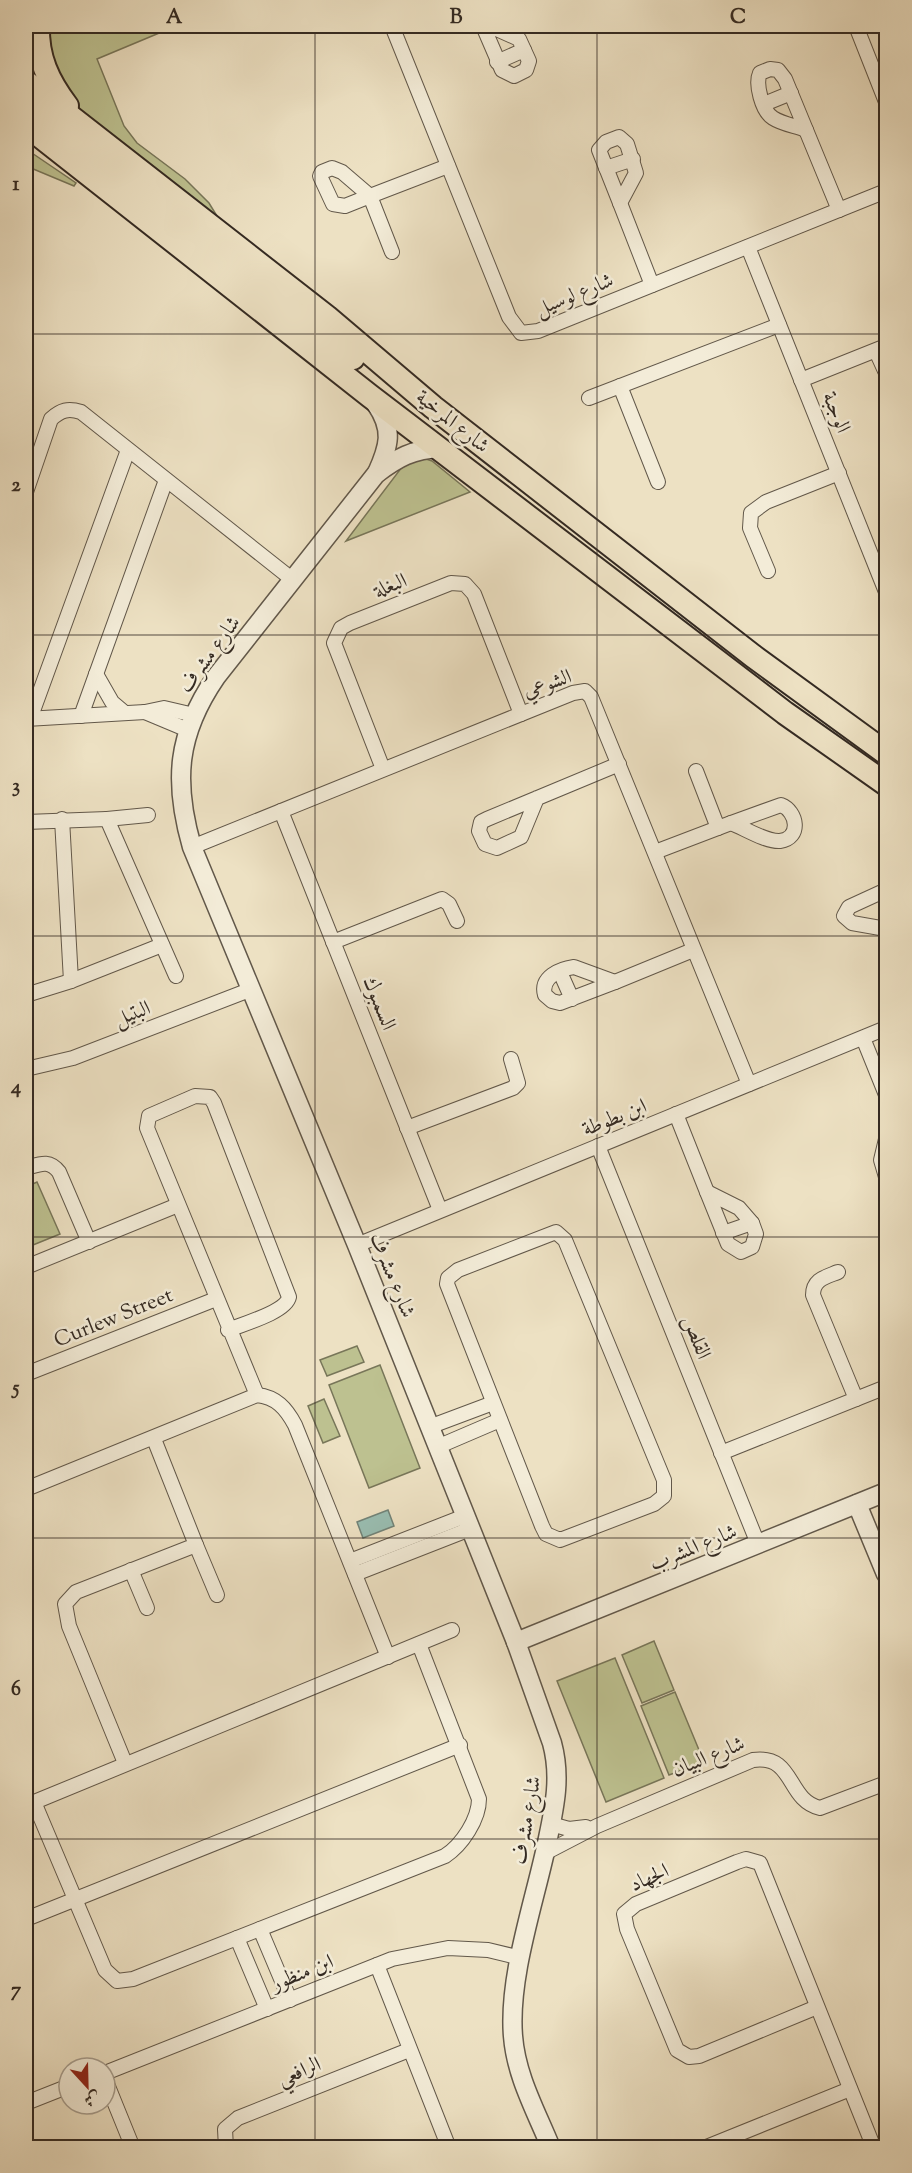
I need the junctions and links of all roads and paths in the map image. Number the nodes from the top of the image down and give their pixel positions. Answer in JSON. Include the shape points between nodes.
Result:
{"nodes":[{"id":1,"x":38,"y":26,"type":"edge"},
{"id":2,"x":392,"y":26,"type":"edge"},
{"id":3,"x":483,"y":26,"type":"edge"},
{"id":4,"x":490,"y":26,"type":"edge"},
{"id":5,"x":856,"y":26,"type":"edge"},
{"id":6,"x":524,"y":50,"type":"junction"},
{"id":7,"x":497,"y":62,"type":"junction"},
{"id":8,"x":26,"y":82,"type":"edge"},
{"id":9,"x":791,"y":93,"type":"junction"},
{"id":10,"x":886,"y":102,"type":"edge"},
{"id":11,"x":26,"y":104,"type":"edge"},
{"id":12,"x":764,"y":104,"type":"junction"},
{"id":13,"x":26,"y":125,"type":"edge"},
{"id":14,"x":83,"y":126,"type":"junction"},
{"id":15,"x":806,"y":130,"type":"junction"},
{"id":16,"x":26,"y":140,"type":"edge"},
{"id":17,"x":52,"y":146,"type":"junction"},
{"id":18,"x":633,"y":159,"type":"junction"},
{"id":19,"x":448,"y":166,"type":"junction"},
{"id":20,"x":606,"y":168,"type":"junction"},
{"id":21,"x":886,"y":191,"type":"edge"},
{"id":22,"x":620,"y":203,"type":"junction"},
{"id":23,"x":839,"y":210,"type":"junction"},
{"id":24,"x":748,"y":247,"type":"junction"},
{"id":25,"x":392,"y":252,"type":"dead end"},
{"id":26,"x":652,"y":285,"type":"junction"},
{"id":27,"x":779,"y":325,"type":"junction"},
{"id":28,"x":881,"y":349,"type":"edge"},
{"id":29,"x":886,"y":373,"type":"edge"},
{"id":30,"x":801,"y":380,"type":"junction"},
{"id":31,"x":620,"y":386,"type":"junction"},
{"id":32,"x":370,"y":396,"type":"junction"},
{"id":33,"x":589,"y":398,"type":"dead end"},
{"id":34,"x":433,"y":407,"type":"junction"},
{"id":35,"x":440,"y":448,"type":"junction"},
{"id":36,"x":128,"y":450,"type":"junction"},
{"id":37,"x":839,"y":473,"type":"junction"},
{"id":38,"x":376,"y":474,"type":"junction"},
{"id":39,"x":166,"y":480,"type":"junction"},
{"id":40,"x":658,"y":482,"type":"dead end"},
{"id":41,"x":26,"y":492,"type":"edge"},
{"id":42,"x":882,"y":568,"type":"edge"},
{"id":43,"x":768,"y":571,"type":"dead end"},
{"id":44,"x":293,"y":580,"type":"junction"},
{"id":45,"x":886,"y":592,"type":"edge"},
{"id":46,"x":96,"y":674,"type":"junction"},
{"id":47,"x":125,"y":713,"type":"junction"},
{"id":48,"x":521,"y":714,"type":"junction"},
{"id":49,"x":81,"y":716,"type":"junction"},
{"id":50,"x":28,"y":719,"type":"edge"},
{"id":51,"x":191,"y":723,"type":"junction"},
{"id":52,"x":886,"y":753,"type":"edge"},
{"id":53,"x":619,"y":764,"type":"junction"},
{"id":54,"x":383,"y":769,"type":"junction"},
{"id":55,"x":696,"y":771,"type":"dead end"},
{"id":56,"x":886,"y":784,"type":"edge"},
{"id":57,"x":537,"y":798,"type":"dead end"},
{"id":58,"x":281,"y":811,"type":"junction"},
{"id":59,"x":148,"y":815,"type":"dead end"},
{"id":60,"x":62,"y":819,"type":"junction"},
{"id":61,"x":107,"y":819,"type":"junction"},
{"id":62,"x":26,"y":822,"type":"edge"},
{"id":63,"x":192,"y":846,"type":"junction"},
{"id":64,"x":655,"y":852,"type":"junction"},
{"id":65,"x":886,"y":890,"type":"edge"},
{"id":66,"x":457,"y":921,"type":"dead end"},
{"id":67,"x":886,"y":929,"type":"edge"},
{"id":68,"x":333,"y":942,"type":"junction"},
{"id":69,"x":162,"y":945,"type":"junction"},
{"id":70,"x":693,"y":950,"type":"junction"},
{"id":71,"x":560,"y":972,"type":"junction"},
{"id":72,"x":176,"y":976,"type":"dead end"},
{"id":73,"x":71,"y":981,"type":"junction"},
{"id":74,"x":615,"y":982,"type":"junction"},
{"id":75,"x":252,"y":990,"type":"junction"},
{"id":76,"x":26,"y":995,"type":"edge"},
{"id":77,"x":572,"y":999,"type":"junction"},
{"id":78,"x":886,"y":1028,"type":"edge"},
{"id":79,"x":863,"y":1038,"type":"junction"},
{"id":80,"x":511,"y":1059,"type":"dead end"},
{"id":81,"x":26,"y":1069,"type":"edge"},
{"id":82,"x":749,"y":1084,"type":"junction"},
{"id":83,"x":886,"y":1095,"type":"edge"},
{"id":84,"x":676,"y":1114,"type":"junction"},
{"id":85,"x":407,"y":1128,"type":"junction"},
{"id":86,"x":886,"y":1139,"type":"edge"},
{"id":87,"x":598,"y":1146,"type":"junction"},
{"id":88,"x":26,"y":1168,"type":"edge"},
{"id":89,"x":886,"y":1177,"type":"edge"},
{"id":90,"x":707,"y":1192,"type":"junction"},
{"id":91,"x":178,"y":1205,"type":"junction"},
{"id":92,"x":440,"y":1210,"type":"junction"},
{"id":93,"x":752,"y":1223,"type":"junction"},
{"id":94,"x":723,"y":1233,"type":"junction"},
{"id":95,"x":89,"y":1242,"type":"junction"},
{"id":96,"x":357,"y":1245,"type":"junction"},
{"id":97,"x":26,"y":1267,"type":"edge"},
{"id":98,"x":838,"y":1272,"type":"dead end"},
{"id":99,"x":216,"y":1299,"type":"junction"},
{"id":100,"x":228,"y":1330,"type":"junction"},
{"id":101,"x":26,"y":1374,"type":"edge"},
{"id":102,"x":886,"y":1387,"type":"edge"},
{"id":103,"x":257,"y":1395,"type":"junction"},
{"id":104,"x":856,"y":1399,"type":"junction"},
{"id":105,"x":493,"y":1403,"type":"junction"},
{"id":106,"x":500,"y":1420,"type":"junction"},
{"id":107,"x":429,"y":1427,"type":"junction"},
{"id":108,"x":154,"y":1439,"type":"junction"},
{"id":109,"x":437,"y":1447,"type":"junction"},
{"id":110,"x":721,"y":1453,"type":"junction"},
{"id":111,"x":26,"y":1490,"type":"edge"},
{"id":112,"x":886,"y":1492,"type":"edge"},
{"id":113,"x":857,"y":1504,"type":"junction"},
{"id":114,"x":467,"y":1523,"type":"junction"},
{"id":115,"x":758,"y":1544,"type":"junction"},
{"id":116,"x":196,"y":1545,"type":"junction"},
{"id":117,"x":352,"y":1568,"type":"junction"},
{"id":118,"x":131,"y":1570,"type":"junction"},
{"id":119,"x":886,"y":1574,"type":"edge"},
{"id":120,"x":217,"y":1595,"type":"dead end"},
{"id":121,"x":147,"y":1608,"type":"dead end"},
{"id":122,"x":452,"y":1630,"type":"dead end"},
{"id":123,"x":516,"y":1642,"type":"junction"},
{"id":124,"x":419,"y":1644,"type":"junction"},
{"id":125,"x":388,"y":1657,"type":"junction"},
{"id":126,"x":460,"y":1745,"type":"junction"},
{"id":127,"x":125,"y":1763,"type":"junction"},
{"id":128,"x":886,"y":1783,"type":"edge"},
{"id":129,"x":30,"y":1804,"type":"edge"},
{"id":130,"x":551,"y":1824,"type":"junction"},
{"id":131,"x":597,"y":1826,"type":"junction"},
{"id":132,"x":545,"y":1853,"type":"junction"},
{"id":133,"x":75,"y":1898,"type":"junction"},
{"id":134,"x":26,"y":1919,"type":"edge"},
{"id":135,"x":261,"y":1929,"type":"junction"},
{"id":136,"x":237,"y":1938,"type":"junction"},
{"id":137,"x":521,"y":1958,"type":"junction"},
{"id":138,"x":377,"y":1965,"type":"junction"},
{"id":139,"x":290,"y":2000,"type":"junction"},
{"id":140,"x":817,"y":2007,"type":"junction"},
{"id":141,"x":267,"y":2009,"type":"junction"},
{"id":142,"x":409,"y":2050,"type":"junction"},
{"id":143,"x":117,"y":2068,"type":"edge"},
{"id":144,"x":850,"y":2089,"type":"junction"},
{"id":145,"x":57,"y":2090,"type":"edge"},
{"id":146,"x":27,"y":2101,"type":"edge"},
{"id":147,"x":117,"y":2109,"type":"edge"},
{"id":148,"x":133,"y":2148,"type":"edge"},
{"id":149,"x":226,"y":2148,"type":"edge"},
{"id":150,"x":449,"y":2148,"type":"edge"},
{"id":151,"x":551,"y":2148,"type":"edge"},
{"id":152,"x":704,"y":2148,"type":"edge"},
{"id":153,"x":874,"y":2148,"type":"edge"}],
"edges":[{"from":1,"to":14,"type":"highway","via":[[39,51],[49,80]]},
{"from":2,"to":19,"type":"street","name":"شارع لوسيل"},
{"from":3,"to":7,"type":"street"},
{"from":4,"to":6,"type":"street","via":[[516,36]]},
{"from":5,"to":10,"type":"street"},
{"from":6,"to":7,"type":"street"},
{"from":6,"to":7,"type":"street","via":[[529,64],[518,74],[506,74]]},
{"from":8,"to":14,"type":"highway","name":"شارع المرخية"},
{"from":9,"to":12,"type":"street"},
{"from":9,"to":12,"type":"street","via":[[781,73],[765,70],[757,83]]},
{"from":9,"to":15,"type":"street"},
{"from":11,"to":34,"type":"highway","via":[[353,358]]},
{"from":12,"to":15,"type":"street","via":[[773,118]]},
{"from":13,"to":17,"type":"highway","name":"شارع المرخية"},
{"from":14,"to":34,"type":"highway","name":"شارع المرخية","via":[[327,317]]},
{"from":15,"to":23,"type":"street"},
{"from":16,"to":17,"type":"highway"},
{"from":17,"to":32,"type":"highway","name":"شارع المرخية"},
{"from":18,"to":20,"type":"street"},
{"from":18,"to":20,"type":"street","via":[[624,140],[612,139],[599,150]]},
{"from":18,"to":22,"type":"street","via":[[636,173]]},
{"from":19,"to":25,"type":"street","via":[[370,196]]},
{"from":19,"to":26,"type":"street","name":"شارع لوسيل","via":[[512,324],[521,333],[532,334]]},
{"from":20,"to":22,"type":"street"},
{"from":21,"to":23,"type":"street","name":"شارع لوسيل"},
{"from":22,"to":26,"type":"street"},
{"from":23,"to":24,"type":"street","name":"شارع لوسيل"},
{"from":24,"to":26,"type":"street","name":"شارع لوسيل"},
{"from":24,"to":27,"type":"street","name":"الوجبة"},
{"from":27,"to":30,"type":"street","name":"الوجبة"},
{"from":27,"to":31,"type":"street"},
{"from":28,"to":29,"type":"street"},
{"from":28,"to":30,"type":"street"},
{"from":30,"to":37,"type":"street","name":"الوجبة"},
{"from":31,"to":33,"type":"street"},
{"from":31,"to":40,"type":"street"},
{"from":32,"to":35,"type":"highway","name":"شارع المرخية"},
{"from":32,"to":38,"type":"street","name":"شارع مشرف","via":[[389,427],[390,441]]},
{"from":34,"to":52,"type":"highway","name":"شارع المرخية","via":[[753,656]]},
{"from":35,"to":38,"type":"street","name":"شارع مشرف","via":[[405,454]]},
{"from":35,"to":56,"type":"highway","name":"شارع المرخية","via":[[785,713]]},
{"from":36,"to":39,"type":"street"},
{"from":36,"to":41,"type":"street","via":[[81,412],[59,412],[51,419]]},
{"from":36,"to":50,"type":"street"},
{"from":37,"to":42,"type":"street","name":"الوجبة"},
{"from":37,"to":43,"type":"street","via":[[766,502],[751,513],[750,528]]},
{"from":38,"to":44,"type":"street","name":"شارع مشرف"},
{"from":39,"to":44,"type":"street"},
{"from":39,"to":46,"type":"street"},
{"from":42,"to":45,"type":"street","name":"الوجبة"},
{"from":44,"to":51,"type":"street","name":"شارع مشرف","via":[[216,677]]},
{"from":46,"to":47,"type":"street","via":[[112,702]]},
{"from":46,"to":49,"type":"street"},
{"from":47,"to":49,"type":"street"},
{"from":47,"to":51,"type":"street","via":[[145,712]]},
{"from":48,"to":53,"type":"street","name":"الشوعي","via":[[585,691]]},
{"from":48,"to":54,"type":"street","name":"الشوعي"},
{"from":48,"to":54,"type":"street","name":"البغلة","via":[[474,594],[465,584],[452,583],[360,619],[341,628],[334,643]]},
{"from":49,"to":50,"type":"street"},
{"from":51,"to":63,"type":"street","name":"شارع مشرف","via":[[182,752],[181,794]]},
{"from":53,"to":57,"type":"street"},
{"from":53,"to":64,"type":"street","name":"الشوعي"},
{"from":54,"to":58,"type":"street","name":"الشوعي"},
{"from":55,"to":64,"type":"street","via":[[725,826]]},
{"from":58,"to":63,"type":"street","name":"الشوعي"},
{"from":58,"to":68,"type":"street","name":"السمبوك"},
{"from":59,"to":61,"type":"street"},
{"from":60,"to":61,"type":"street"},
{"from":60,"to":62,"type":"street"},
{"from":60,"to":73,"type":"street"},
{"from":61,"to":69,"type":"street"},
{"from":63,"to":75,"type":"street","name":"شارع مشرف"},
{"from":64,"to":70,"type":"street","name":"الشوعي"},
{"from":65,"to":67,"type":"street","via":[[849,907],[844,916],[852,923]]},
{"from":66,"to":68,"type":"street","via":[[442,899]]},
{"from":68,"to":85,"type":"street","name":"السمبوك"},
{"from":69,"to":72,"type":"street"},
{"from":69,"to":73,"type":"street"},
{"from":70,"to":74,"type":"street"},
{"from":70,"to":82,"type":"street","name":"الشوعي"},
{"from":71,"to":74,"type":"street","via":[[574,967]]},
{"from":71,"to":77,"type":"street"},
{"from":71,"to":77,"type":"street","via":[[545,983],[545,995],[560,1003]]},
{"from":73,"to":76,"type":"street"},
{"from":74,"to":77,"type":"street"},
{"from":75,"to":81,"type":"street","name":"البتيل","via":[[73,1058]]},
{"from":75,"to":96,"type":"street","name":"شارع مشرف"},
{"from":78,"to":79,"type":"street","name":"ابن بطوطة"},
{"from":79,"to":82,"type":"street","name":"ابن بطوطة"},
{"from":79,"to":83,"type":"street"},
{"from":80,"to":85,"type":"street","via":[[518,1076],[513,1088]]},
{"from":82,"to":84,"type":"street","name":"ابن بطوطة"},
{"from":84,"to":87,"type":"street","name":"ابن بطوطة"},
{"from":84,"to":90,"type":"street"},
{"from":85,"to":92,"type":"street","name":"السمبوك"},
{"from":86,"to":89,"type":"street","via":[[881,1160]]},
{"from":87,"to":92,"type":"street","name":"ابن بطوطة"},
{"from":87,"to":110,"type":"street","name":"القلص"},
{"from":88,"to":95,"type":"street","via":[[45,1162],[60,1172]]},
{"from":90,"to":93,"type":"street","via":[[739,1208]]},
{"from":90,"to":94,"type":"street"},
{"from":91,"to":95,"type":"street"},
{"from":91,"to":99,"type":"street"},
{"from":91,"to":100,"type":"street","via":[[147,1121],[157,1111],[204,1095],[214,1103],[289,1297],[280,1309]]},
{"from":92,"to":96,"type":"street","name":"ابن بطوطة"},
{"from":93,"to":94,"type":"street"},
{"from":93,"to":94,"type":"street","via":[[756,1241],[747,1251],[733,1250]]},
{"from":95,"to":97,"type":"street"},
{"from":96,"to":107,"type":"street","name":"شارع مشرف"},
{"from":98,"to":104,"type":"street","via":[[819,1280],[813,1286],[813,1295]]},
{"from":99,"to":100,"type":"street"},
{"from":99,"to":101,"type":"street","name":"Curlew Street"},
{"from":100,"to":103,"type":"street"},
{"from":102,"to":104,"type":"street"},
{"from":103,"to":108,"type":"street"},
{"from":103,"to":117,"type":"street","via":[[267,1396],[287,1412]]},
{"from":104,"to":110,"type":"street"},
{"from":105,"to":106,"type":"street"},
{"from":105,"to":106,"type":"street","via":[[447,1290],[448,1278],[458,1270],[548,1233],[560,1233],[664,1480],[664,1496],[654,1504],[571,1537],[553,1538],[542,1526]]},
{"from":105,"to":107,"type":"street"},
{"from":106,"to":109,"type":"street"},
{"from":107,"to":109,"type":"street","name":"شارع مشرف"},
{"from":108,"to":111,"type":"street"},
{"from":108,"to":116,"type":"street"},
{"from":109,"to":114,"type":"street","name":"شارع مشرف"},
{"from":110,"to":115,"type":"street","name":"القلص"},
{"from":112,"to":113,"type":"street","name":"شارع المشرب"},
{"from":113,"to":115,"type":"street","name":"شارع المشرب"},
{"from":113,"to":119,"type":"street"},
{"from":114,"to":117,"type":"street"},
{"from":114,"to":123,"type":"street","name":"شارع مشرف"},
{"from":115,"to":123,"type":"street","name":"شارع المشرب"},
{"from":116,"to":118,"type":"street"},
{"from":116,"to":120,"type":"street"},
{"from":117,"to":125,"type":"street"},
{"from":118,"to":121,"type":"street"},
{"from":118,"to":127,"type":"street","via":[[76,1592],[65,1604],[69,1626]]},
{"from":122,"to":124,"type":"street"},
{"from":123,"to":130,"type":"street","name":"شارع مشرف","via":[[557,1760]]},
{"from":124,"to":125,"type":"street"},
{"from":124,"to":126,"type":"street"},
{"from":125,"to":127,"type":"street"},
{"from":126,"to":133,"type":"street"},
{"from":126,"to":135,"type":"street","via":[[479,1808],[454,1851]]},
{"from":127,"to":129,"type":"street"},
{"from":128,"to":131,"type":"street","name":"شارع البيان","via":[[820,1808],[804,1801],[779,1764],[764,1758]]},
{"from":129,"to":133,"type":"street"},
{"from":130,"to":131,"type":"street","name":"شارع البيان","via":[[569,1829]]},
{"from":130,"to":132,"type":"street","name":"شارع مشرف"},
{"from":131,"to":132,"type":"street","name":"شارع البيان"},
{"from":132,"to":137,"type":"street","name":"شارع مشرف"},
{"from":133,"to":134,"type":"street"},
{"from":133,"to":136,"type":"street","via":[[105,1970],[117,1981],[133,1979]]},
{"from":135,"to":136,"type":"street"},
{"from":135,"to":139,"type":"street"},
{"from":136,"to":141,"type":"street"},
{"from":137,"to":138,"type":"street","name":"ابن منظور","via":[[488,1950],[448,1948]]},
{"from":137,"to":151,"type":"street","name":"شارع مشرف","via":[[513,2008],[515,2050],[523,2083]]},
{"from":138,"to":139,"type":"street","name":"ابن منظور"},
{"from":138,"to":142,"type":"street"},
{"from":139,"to":141,"type":"street","name":"ابن منظور"},
{"from":140,"to":140,"type":"street","name":"الجهاد","via":[[699,2056],[683,2055],[677,2050],[624,1914],[646,1900],[737,1862],[754,1860],[765,1871]]},
{"from":140,"to":144,"type":"street","name":"الجهاد"},
{"from":141,"to":143,"type":"street","name":"ابن منظور"},
{"from":142,"to":149,"type":"street","name":"الرافعي","via":[[238,2118],[225,2129]]},
{"from":142,"to":150,"type":"street"},
{"from":144,"to":152,"type":"street"},
{"from":144,"to":153,"type":"street","name":"الجهاد"},
{"from":145,"to":146,"type":"street"},
{"from":147,"to":148,"type":"street"}]}
